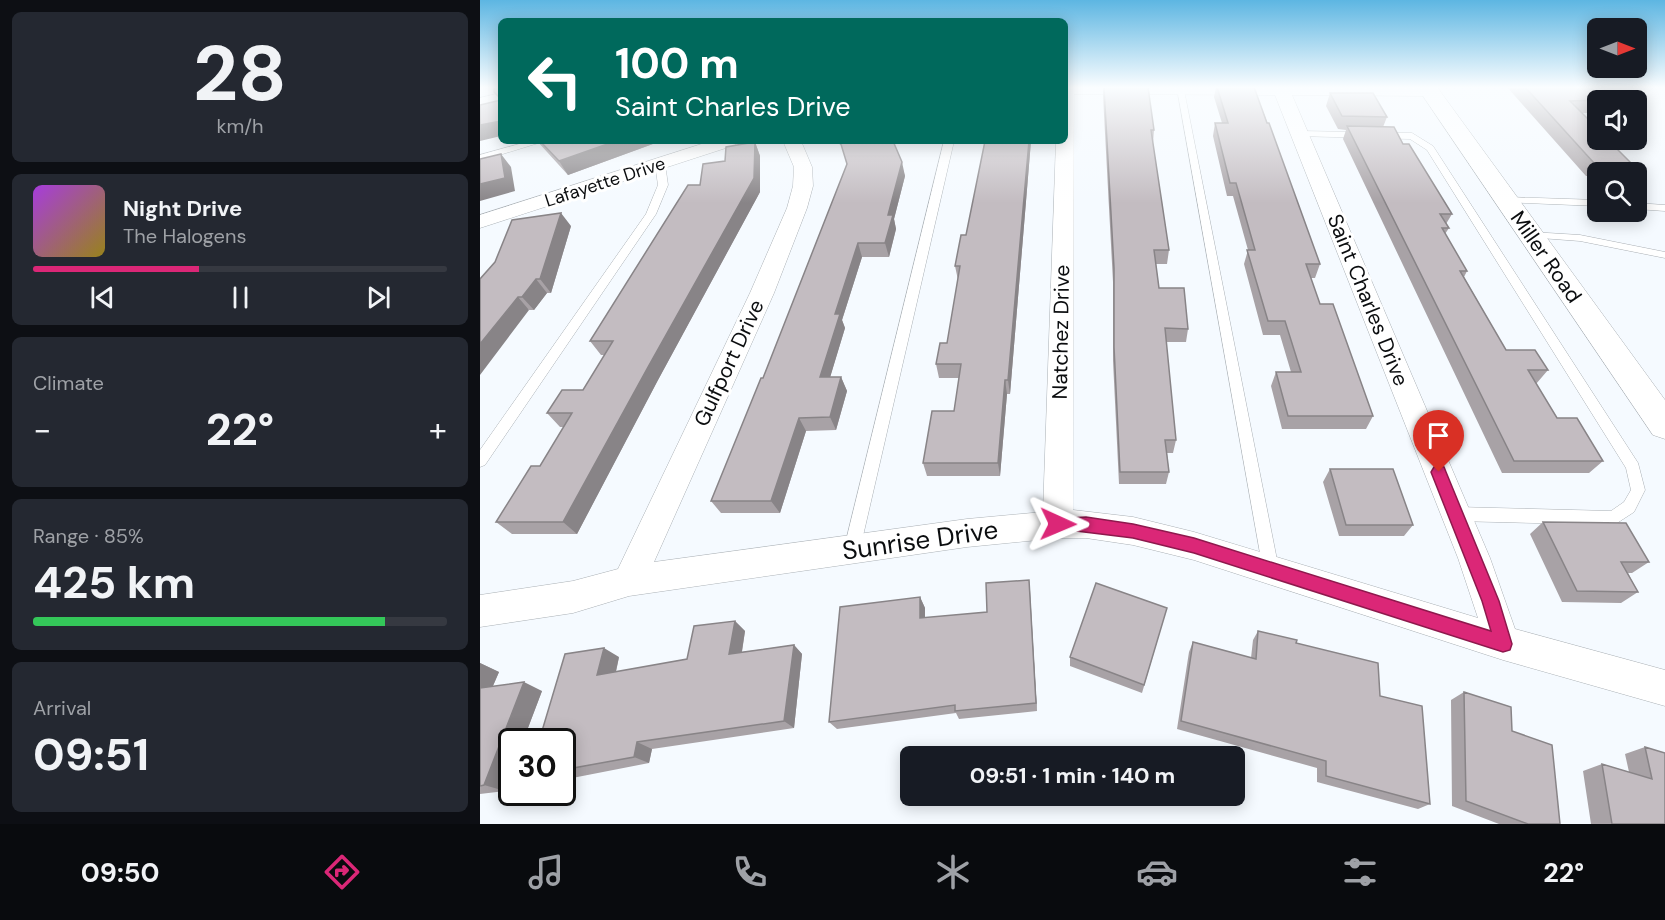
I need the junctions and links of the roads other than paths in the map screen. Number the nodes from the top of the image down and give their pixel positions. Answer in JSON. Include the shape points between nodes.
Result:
{"nodes":[{"id":1,"x":1187,"y":125,"type":"edge"},
{"id":2,"x":1296,"y":125,"type":"edge"},
{"id":3,"x":1454,"y":125,"type":"edge"},
{"id":4,"x":1299,"y":134,"type":"junction"},
{"id":5,"x":529,"y":144,"type":"edge"},
{"id":6,"x":720,"y":144,"type":"edge"},
{"id":7,"x":793,"y":144,"type":"edge"},
{"id":8,"x":949,"y":144,"type":"edge"},
{"id":9,"x":1065,"y":144,"type":"edge"},
{"id":10,"x":480,"y":158,"type":"edge"},
{"id":11,"x":660,"y":164,"type":"junction"},
{"id":12,"x":1506,"y":200,"type":"junction"},
{"id":13,"x":1587,"y":203,"type":"edge"},
{"id":14,"x":1647,"y":207,"type":"edge"},
{"id":15,"x":1665,"y":208,"type":"edge"},
{"id":16,"x":480,"y":222,"type":"edge"},
{"id":17,"x":1531,"y":235,"type":"junction"},
{"id":18,"x":1665,"y":255,"type":"edge"},
{"id":19,"x":1665,"y":426,"type":"edge"},
{"id":20,"x":480,"y":461,"type":"edge"},
{"id":21,"x":1456,"y":514,"type":"junction"},
{"id":22,"x":1058,"y":524,"type":"junction"},
{"id":23,"x":852,"y":549,"type":"junction"},
{"id":24,"x":1270,"y":570,"type":"junction"},
{"id":25,"x":629,"y":580,"type":"junction"},
{"id":26,"x":480,"y":611,"type":"edge"},
{"id":27,"x":1503,"y":644,"type":"junction"},
{"id":28,"x":1665,"y":688,"type":"edge"}],
"edges":[{"from":1,"to":24,"type":"lane"},
{"from":2,"to":4,"type":"street","name":"Saint Charles Drive"},
{"from":3,"to":12,"type":"main road","name":"Miller Road"},
{"from":4,"to":21,"type":"street","name":"Saint Charles Drive"},
{"from":4,"to":21,"type":"lane","via":[[1412,136],[1430,148],[1633,467],[1638,490],[1629,507],[1614,519]]},
{"from":5,"to":10,"type":"lane"},
{"from":6,"to":11,"type":"street","name":"Lafayette Drive"},
{"from":7,"to":25,"type":"street","name":"Gulfport Drive","via":[[803,167],[797,208],[762,293]]},
{"from":8,"to":23,"type":"lane"},
{"from":9,"to":22,"type":"street","name":"Natchez Drive"},
{"from":11,"to":16,"type":"street","name":"Lafayette Drive"},
{"from":11,"to":20,"type":"lane","via":[[663,185],[651,214]]},
{"from":12,"to":13,"type":"lane"},
{"from":12,"to":17,"type":"main road","name":"Miller Road"},
{"from":14,"to":15,"type":"lane"},
{"from":17,"to":18,"type":"lane","via":[[1580,238]]},
{"from":17,"to":19,"type":"main road","name":"Miller Road"},
{"from":21,"to":27,"type":"street","name":"Saint Charles Drive","via":[[1491,601]]},
{"from":22,"to":23,"type":"street","name":"Sunrise Drive"},
{"from":22,"to":24,"type":"street","name":"Sunrise Drive","via":[[1133,531]]},
{"from":23,"to":25,"type":"street","name":"Sunrise Drive"},
{"from":24,"to":27,"type":"street","name":"Sunrise Drive"},
{"from":25,"to":26,"type":"street","name":"Sunrise Drive","via":[[573,597]]},
{"from":27,"to":28,"type":"street","name":"Sunrise Drive"}]}
